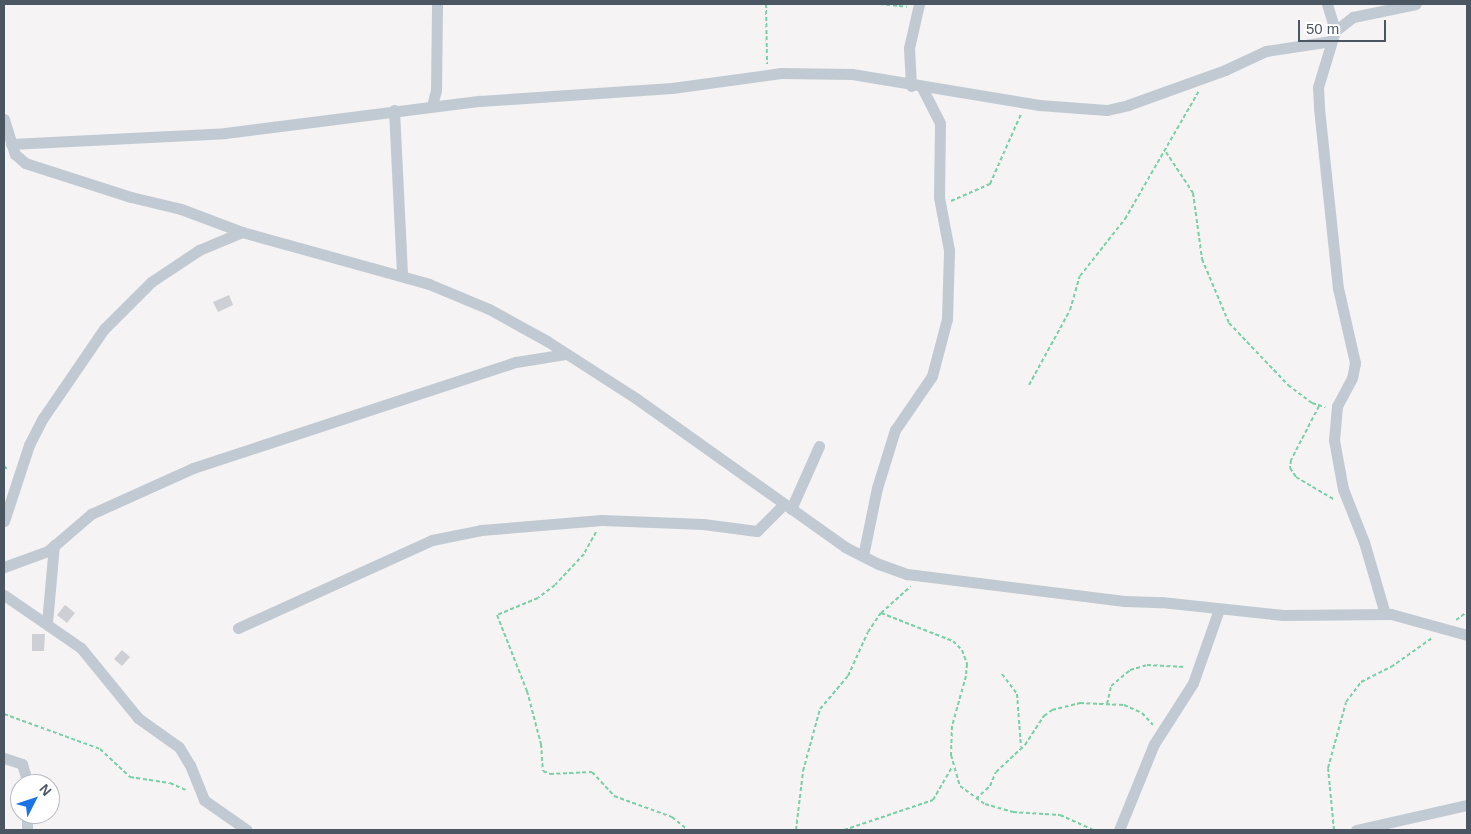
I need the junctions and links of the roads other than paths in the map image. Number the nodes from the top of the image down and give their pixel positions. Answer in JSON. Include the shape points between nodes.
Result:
{"nodes":[{"id":1,"x":437,"y":4,"type":"edge"},
{"id":2,"x":1327,"y":4,"type":"edge"},
{"id":3,"x":1416,"y":4,"type":"edge"},
{"id":4,"x":918,"y":6,"type":"edge"},
{"id":5,"x":1333,"y":36,"type":"junction"},
{"id":6,"x":916,"y":87,"type":"junction"},
{"id":7,"x":432,"y":106,"type":"junction"},
{"id":8,"x":394,"y":110,"type":"junction"},
{"id":9,"x":4,"y":119,"type":"edge"},
{"id":10,"x":11,"y":144,"type":"junction"},
{"id":11,"x":4,"y":154,"type":"edge"},
{"id":12,"x":17,"y":158,"type":"junction"},
{"id":13,"x":242,"y":232,"type":"junction"},
{"id":14,"x":402,"y":276,"type":"junction"},
{"id":15,"x":566,"y":354,"type":"junction"},
{"id":16,"x":819,"y":446,"type":"dead end"},
{"id":17,"x":788,"y":507,"type":"junction"},
{"id":18,"x":4,"y":521,"type":"edge"},
{"id":19,"x":54,"y":545,"type":"junction"},
{"id":20,"x":863,"y":556,"type":"junction"},
{"id":21,"x":4,"y":568,"type":"edge"},
{"id":22,"x":4,"y":595,"type":"edge"},
{"id":23,"x":1219,"y":609,"type":"junction"},
{"id":24,"x":1385,"y":614,"type":"junction"},
{"id":25,"x":47,"y":623,"type":"junction"},
{"id":26,"x":238,"y":628,"type":"dead end"},
{"id":27,"x":1467,"y":635,"type":"edge"},
{"id":28,"x":4,"y":758,"type":"edge"},
{"id":29,"x":25,"y":774,"type":"edge"},
{"id":30,"x":1467,"y":805,"type":"edge"},
{"id":31,"x":1383,"y":826,"type":"edge"},
{"id":32,"x":247,"y":830,"type":"edge"},
{"id":33,"x":1119,"y":830,"type":"edge"},
{"id":34,"x":1356,"y":830,"type":"edge"}],
"edges":[{"from":1,"to":7,"type":"street","via":[[436,90]]},
{"from":2,"to":5,"type":"street"},
{"from":3,"to":5,"type":"street","via":[[1353,17]]},
{"from":4,"to":6,"type":"street","via":[[909,48]]},
{"from":5,"to":6,"type":"street","via":[[1266,51],[1205,78],[1107,110]]},
{"from":5,"to":24,"type":"street","via":[[1318,87],[1319,108],[1338,288],[1354,363],[1352,378],[1336,409],[1334,440],[1343,489],[1364,542]]},
{"from":6,"to":7,"type":"street","via":[[852,74],[767,74],[672,88],[555,93]]},
{"from":6,"to":20,"type":"street","via":[[940,123],[941,208],[949,250],[947,319],[927,386],[895,430],[877,488]]},
{"from":7,"to":8,"type":"street"},
{"from":8,"to":10,"type":"street","via":[[225,133]]},
{"from":8,"to":14,"type":"street"},
{"from":9,"to":10,"type":"street"},
{"from":10,"to":12,"type":"street"},
{"from":11,"to":12,"type":"street"},
{"from":12,"to":13,"type":"street","via":[[131,197],[206,217]]},
{"from":13,"to":14,"type":"street"},
{"from":13,"to":18,"type":"street","via":[[199,250],[158,277],[104,329],[43,418],[29,445]]},
{"from":14,"to":15,"type":"street","via":[[454,292]]},
{"from":15,"to":17,"type":"street","via":[[637,398]]},
{"from":15,"to":19,"type":"street","via":[[516,362],[193,468],[91,514]]},
{"from":16,"to":17,"type":"street"},
{"from":17,"to":20,"type":"street","via":[[845,548]]},
{"from":17,"to":26,"type":"street","via":[[757,531],[703,524],[602,520],[481,530],[432,540]]},
{"from":19,"to":21,"type":"street","via":[[42,554]]},
{"from":19,"to":25,"type":"street"},
{"from":20,"to":23,"type":"street","via":[[907,574],[1124,601]]},
{"from":22,"to":25,"type":"street"},
{"from":23,"to":24,"type":"street","via":[[1297,616]]},
{"from":23,"to":33,"type":"street","via":[[1193,683],[1160,733]]},
{"from":24,"to":27,"type":"street"},
{"from":25,"to":32,"type":"street","via":[[81,648],[138,718],[179,748],[190,765],[204,800]]},
{"from":28,"to":29,"type":"street","via":[[22,764]]},
{"from":30,"to":31,"type":"street"},
{"from":31,"to":34,"type":"street"}]}
